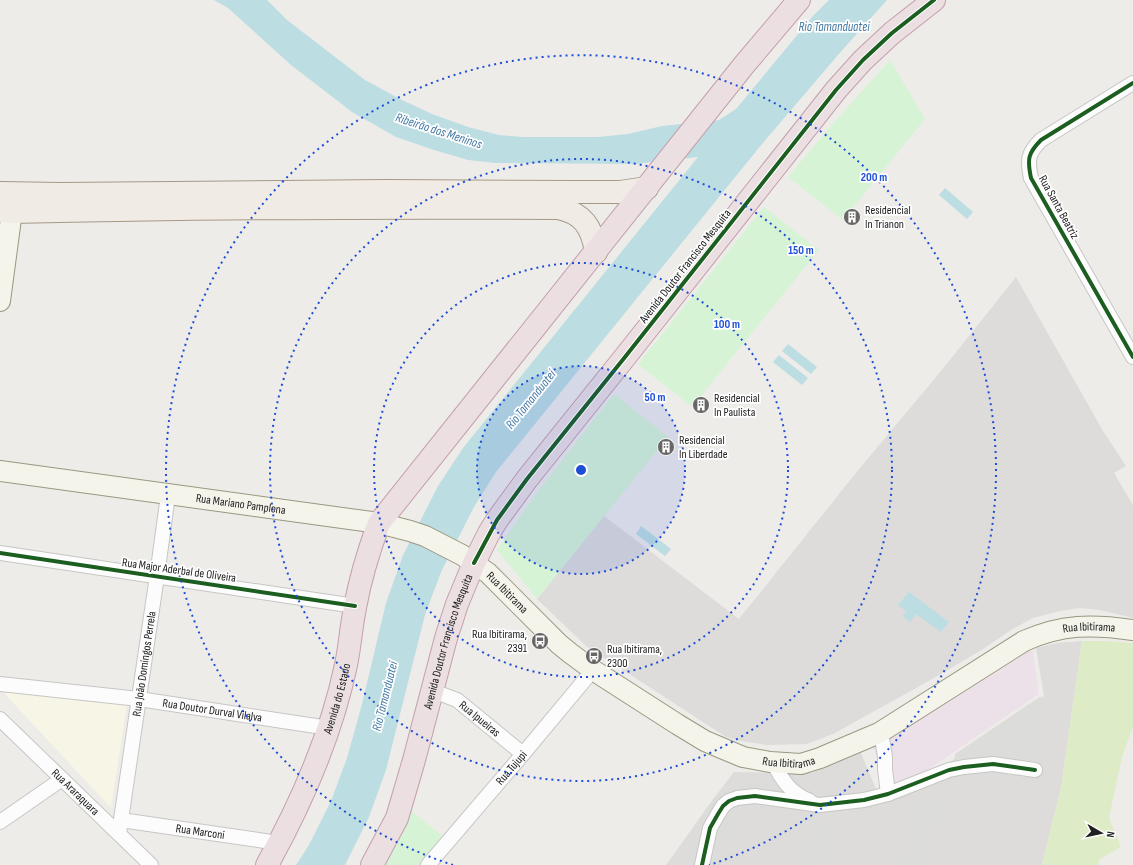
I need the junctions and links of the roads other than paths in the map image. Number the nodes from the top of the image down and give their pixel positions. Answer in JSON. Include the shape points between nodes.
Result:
{"nodes":[{"id":1,"x":799,"y":0,"type":"edge"},
{"id":2,"x":934,"y":0,"type":"edge"},
{"id":3,"x":1133,"y":83,"type":"edge"},
{"id":4,"x":647,"y":188,"type":"junction"},
{"id":5,"x":7,"y":203,"type":"edge"},
{"id":6,"x":596,"y":252,"type":"junction"},
{"id":7,"x":0,"y":301,"type":"edge"},
{"id":8,"x":1133,"y":357,"type":"edge"},
{"id":9,"x":0,"y":471,"type":"edge"},
{"id":10,"x":168,"y":495,"type":"junction"},
{"id":11,"x":389,"y":526,"type":"junction"},
{"id":12,"x":0,"y":553,"type":"edge"},
{"id":13,"x":468,"y":559,"type":"junction"},
{"id":14,"x":157,"y":576,"type":"junction"},
{"id":15,"x":355,"y":606,"type":"junction"},
{"id":16,"x":1133,"y":630,"type":"edge"},
{"id":17,"x":593,"y":670,"type":"junction"},
{"id":18,"x":0,"y":684,"type":"edge"},
{"id":19,"x":433,"y":691,"type":"junction"},
{"id":20,"x":139,"y":699,"type":"junction"},
{"id":21,"x":0,"y":719,"type":"edge"},
{"id":22,"x":329,"y":728,"type":"junction"},
{"id":23,"x":882,"y":732,"type":"junction"},
{"id":24,"x":523,"y":754,"type":"junction"},
{"id":25,"x":773,"y":762,"type":"junction"},
{"id":26,"x":1035,"y":770,"type":"dead end"},
{"id":27,"x":62,"y":779,"type":"junction"},
{"id":28,"x":888,"y":794,"type":"junction"},
{"id":29,"x":820,"y":805,"type":"junction"},
{"id":30,"x":0,"y":822,"type":"edge"},
{"id":31,"x":120,"y":826,"type":"junction"},
{"id":32,"x":279,"y":843,"type":"junction"},
{"id":33,"x":430,"y":864,"type":"edge"},
{"id":34,"x":151,"y":865,"type":"edge"},
{"id":35,"x":267,"y":865,"type":"edge"},
{"id":36,"x":372,"y":865,"type":"edge"},
{"id":37,"x":702,"y":865,"type":"edge"}],
"edges":[{"from":1,"to":4,"type":"highway"},
{"from":2,"to":13,"type":"highway","name":"Avenida Doutor Francisco Mesquita","via":[[892,32],[836,90],[527,479]]},
{"from":3,"to":8,"type":"street","name":"Rua Santa Beatriz","via":[[1041,140],[1029,155],[1029,166],[1031,178]]},
{"from":4,"to":5,"type":"main road","via":[[620,192],[386,191]]},
{"from":4,"to":6,"type":"highway"},
{"from":5,"to":6,"type":"main road","via":[[155,210],[558,208],[580,216],[591,234]]},
{"from":5,"to":7,"type":"main road"},
{"from":6,"to":11,"type":"highway"},
{"from":9,"to":10,"type":"main road","name":"Rua Mariano Pamplona"},
{"from":10,"to":11,"type":"main road","name":"Rua Mariano Pamplona"},
{"from":10,"to":14,"type":"street","name":"Rua João Domingos Perrela"},
{"from":11,"to":13,"type":"main road","name":"Rua Mariano Pamplona","via":[[425,536]]},
{"from":11,"to":15,"type":"highway","name":"Avenida do Estado","via":[[372,542]]},
{"from":12,"to":14,"type":"street","name":"Rua Major Aderbal de Oliveira"},
{"from":13,"to":17,"type":"main road","name":"Rua Ibitirama","via":[[492,577],[559,644]]},
{"from":13,"to":19,"type":"highway","name":"Avenida Doutor Francisco Mesquita"},
{"from":14,"to":15,"type":"street","name":"Rua Major Aderbal de Oliveira"},
{"from":14,"to":20,"type":"street","name":"Rua João Domingos Perrela"},
{"from":15,"to":22,"type":"highway","name":"Avenida do Estado","via":[[346,664]]},
{"from":16,"to":23,"type":"main road","name":"Rua Ibitirama","via":[[1074,626],[1042,633],[1024,641]]},
{"from":17,"to":24,"type":"street","name":"Rua Tujupi"},
{"from":17,"to":25,"type":"main road","name":"Rua Ibitirama","via":[[705,741],[743,757]]},
{"from":18,"to":20,"type":"street","name":"Rua Doutor Durval Vilalva"},
{"from":19,"to":24,"type":"street","name":"Rua Ipueiras","via":[[457,700]]},
{"from":19,"to":36,"type":"highway","name":"Avenida Doutor Francisco Mesquita","via":[[399,810]]},
{"from":20,"to":22,"type":"street","name":"Rua Doutor Durval Vilalva"},
{"from":20,"to":31,"type":"street","name":"Rua João Domingos Perrela"},
{"from":21,"to":27,"type":"street","name":"Rua Araraquara"},
{"from":22,"to":32,"type":"highway","name":"Avenida do Estado","via":[[321,752]]},
{"from":23,"to":25,"type":"main road","name":"Rua Ibitirama","via":[[801,764]]},
{"from":23,"to":28,"type":"street"},
{"from":24,"to":33,"type":"street","name":"Rua Tujupi"},
{"from":25,"to":29,"type":"street","via":[[782,780],[792,790],[802,798]]},
{"from":26,"to":28,"type":"street","via":[[993,764],[964,767],[943,772]]},
{"from":27,"to":30,"type":"street"},
{"from":27,"to":31,"type":"street","name":"Rua Araraquara"},
{"from":28,"to":29,"type":"street","via":[[864,800]]},
{"from":29,"to":37,"type":"street","via":[[755,796],[729,801],[720,810],[710,828]]},
{"from":31,"to":32,"type":"street","name":"Rua Marconi"},
{"from":31,"to":34,"type":"street","name":"Rua Araraquara"},
{"from":32,"to":35,"type":"highway","name":"Avenida do Estado"}]}
